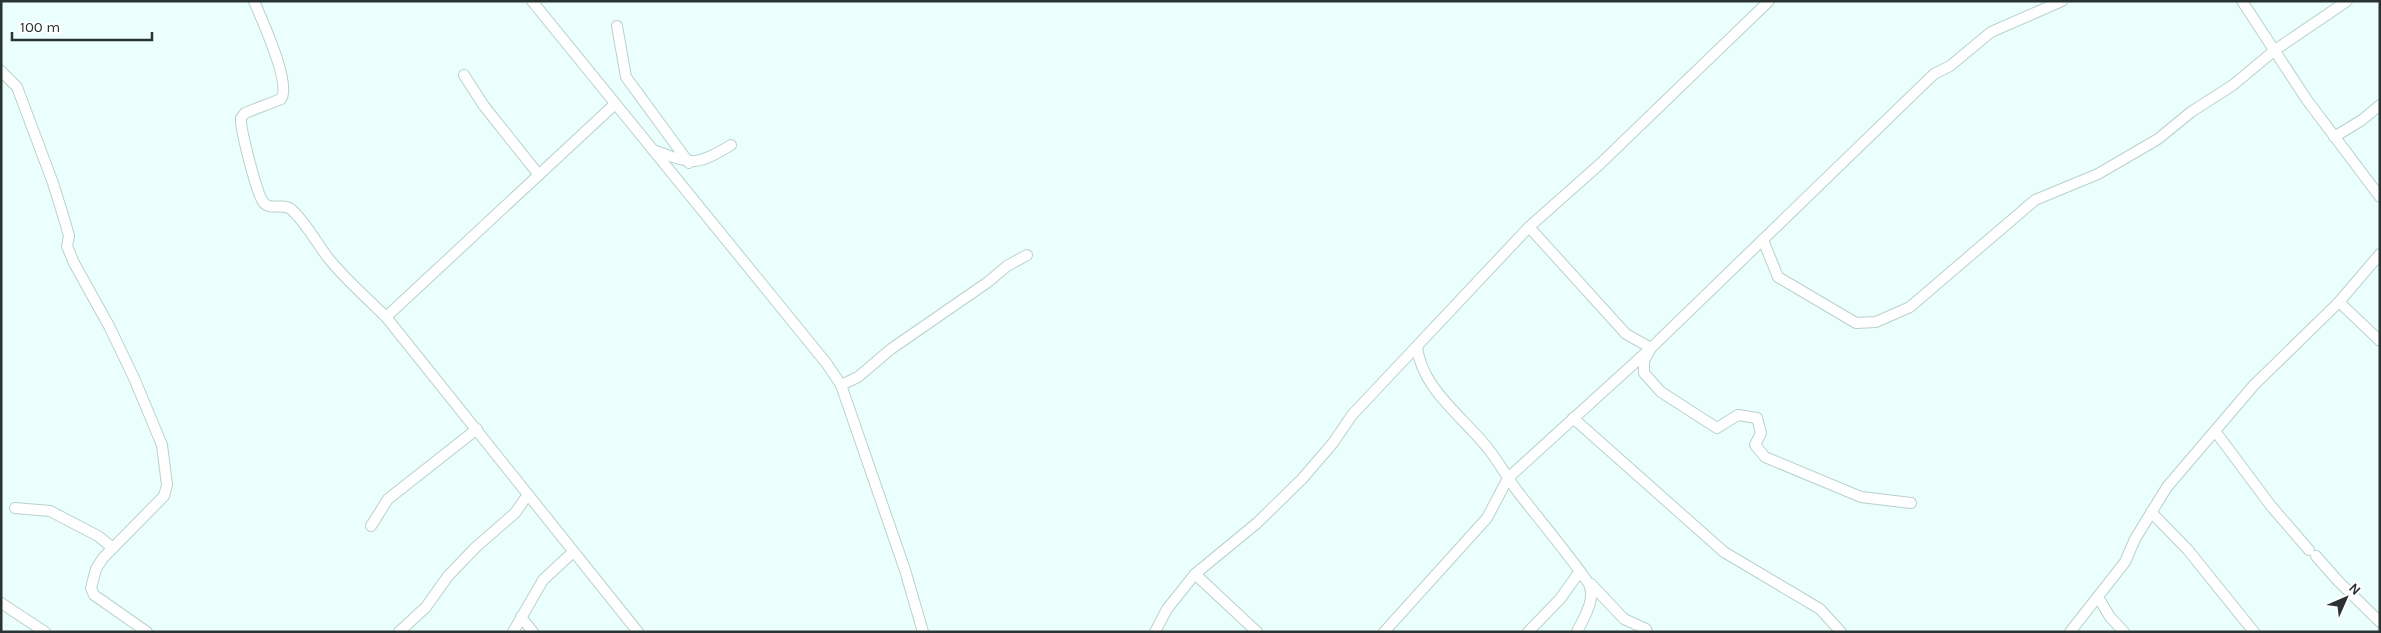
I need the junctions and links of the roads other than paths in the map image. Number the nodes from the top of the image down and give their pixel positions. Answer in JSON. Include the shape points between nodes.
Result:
{"nodes":[{"id":1,"x":254,"y":1,"type":"edge"},
{"id":2,"x":532,"y":1,"type":"edge"},
{"id":3,"x":1769,"y":1,"type":"edge"},
{"id":4,"x":2062,"y":1,"type":"edge"},
{"id":5,"x":2242,"y":1,"type":"edge"},
{"id":6,"x":2347,"y":1,"type":"edge"},
{"id":7,"x":617,"y":26,"type":"dead end"},
{"id":8,"x":2276,"y":50,"type":"junction"},
{"id":9,"x":1,"y":71,"type":"edge"},
{"id":10,"x":464,"y":75,"type":"dead end"},
{"id":11,"x":615,"y":104,"type":"junction"},
{"id":12,"x":2380,"y":105,"type":"edge"},
{"id":13,"x":2334,"y":137,"type":"junction"},
{"id":14,"x":731,"y":145,"type":"dead end"},
{"id":15,"x":652,"y":149,"type":"junction"},
{"id":16,"x":689,"y":163,"type":"junction"},
{"id":17,"x":539,"y":175,"type":"junction"},
{"id":18,"x":2380,"y":197,"type":"edge"},
{"id":19,"x":1529,"y":228,"type":"junction"},
{"id":20,"x":1764,"y":240,"type":"junction"},
{"id":21,"x":2380,"y":254,"type":"edge"},
{"id":22,"x":1027,"y":255,"type":"dead end"},
{"id":23,"x":2339,"y":302,"type":"junction"},
{"id":24,"x":386,"y":317,"type":"junction"},
{"id":25,"x":2380,"y":341,"type":"edge"},
{"id":26,"x":1417,"y":347,"type":"junction"},
{"id":27,"x":1650,"y":348,"type":"junction"},
{"id":28,"x":1404,"y":360,"type":"junction"},
{"id":29,"x":1419,"y":363,"type":"junction"},
{"id":30,"x":841,"y":384,"type":"junction"},
{"id":31,"x":1573,"y":418,"type":"junction"},
{"id":32,"x":477,"y":430,"type":"junction"},
{"id":33,"x":2215,"y":431,"type":"junction"},
{"id":34,"x":1508,"y":478,"type":"junction"},
{"id":35,"x":528,"y":496,"type":"junction"},
{"id":36,"x":1911,"y":504,"type":"dead end"},
{"id":37,"x":15,"y":508,"type":"dead end"},
{"id":38,"x":2151,"y":512,"type":"junction"},
{"id":39,"x":371,"y":526,"type":"dead end"},
{"id":40,"x":113,"y":548,"type":"junction"},
{"id":41,"x":573,"y":552,"type":"junction"},
{"id":42,"x":1195,"y":574,"type":"junction"},
{"id":43,"x":1582,"y":575,"type":"junction"},
{"id":44,"x":2098,"y":597,"type":"junction"},
{"id":45,"x":1,"y":604,"type":"edge"},
{"id":46,"x":521,"y":617,"type":"junction"},
{"id":47,"x":2380,"y":622,"type":"edge"},
{"id":48,"x":45,"y":632,"type":"edge"},
{"id":49,"x":148,"y":632,"type":"edge"},
{"id":50,"x":399,"y":632,"type":"edge"},
{"id":51,"x":513,"y":632,"type":"edge"},
{"id":52,"x":533,"y":632,"type":"edge"},
{"id":53,"x":638,"y":632,"type":"edge"},
{"id":54,"x":923,"y":632,"type":"edge"},
{"id":55,"x":1155,"y":632,"type":"edge"},
{"id":56,"x":1257,"y":632,"type":"edge"},
{"id":57,"x":1384,"y":632,"type":"edge"},
{"id":58,"x":1528,"y":632,"type":"edge"},
{"id":59,"x":1576,"y":632,"type":"edge"},
{"id":60,"x":1646,"y":632,"type":"edge"},
{"id":61,"x":1841,"y":632,"type":"edge"},
{"id":62,"x":2070,"y":632,"type":"edge"},
{"id":63,"x":2124,"y":632,"type":"edge"},
{"id":64,"x":2254,"y":632,"type":"edge"}],
"edges":[{"from":1,"to":24,"type":"street","via":[[280,68],[285,91],[282,98],[245,113],[241,118],[242,133],[259,192],[268,206],[281,205],[292,210],[330,261]]},
{"from":2,"to":11,"type":"street"},
{"from":3,"to":19,"type":"street"},
{"from":4,"to":20,"type":"street","via":[[1991,32],[1950,66],[1934,74]]},
{"from":5,"to":8,"type":"street"},
{"from":6,"to":8,"type":"street"},
{"from":7,"to":16,"type":"street","via":[[626,77]]},
{"from":8,"to":13,"type":"street"},
{"from":8,"to":20,"type":"street","via":[[2158,139],[2098,174],[2035,200],[1910,307],[1876,322],[1856,323],[1778,277]]},
{"from":9,"to":40,"type":"street","via":[[17,87],[58,200],[69,236],[67,246],[74,263],[113,335],[162,445],[167,485],[164,496]]},
{"from":10,"to":17,"type":"street","via":[[484,106]]},
{"from":11,"to":15,"type":"street"},
{"from":11,"to":17,"type":"street"},
{"from":12,"to":13,"type":"street"},
{"from":13,"to":18,"type":"street"},
{"from":14,"to":16,"type":"street","via":[[708,159]]},
{"from":15,"to":16,"type":"street"},
{"from":15,"to":30,"type":"street"},
{"from":17,"to":24,"type":"street"},
{"from":19,"to":26,"type":"street"},
{"from":19,"to":27,"type":"street","via":[[1626,334]]},
{"from":20,"to":27,"type":"street"},
{"from":21,"to":23,"type":"street"},
{"from":22,"to":30,"type":"street","via":[[891,349],[858,377]]},
{"from":23,"to":25,"type":"street"},
{"from":23,"to":33,"type":"street","via":[[2266,371]]},
{"from":24,"to":32,"type":"street"},
{"from":26,"to":28,"type":"street"},
{"from":26,"to":29,"type":"street"},
{"from":27,"to":31,"type":"street"},
{"from":27,"to":36,"type":"street","via":[[1644,361],[1644,373],[1656,388],[1717,428],[1738,415],[1757,418],[1761,434],[1755,445],[1765,457],[1861,497]]},
{"from":28,"to":29,"type":"street"},
{"from":28,"to":42,"type":"street","via":[[1352,415],[1302,480],[1257,523]]},
{"from":29,"to":34,"type":"street","via":[[1429,381],[1474,431]]},
{"from":30,"to":54,"type":"street"},
{"from":31,"to":34,"type":"street"},
{"from":31,"to":61,"type":"street","via":[[1724,552],[1820,609]]},
{"from":32,"to":35,"type":"street"},
{"from":32,"to":39,"type":"street","via":[[388,499]]},
{"from":33,"to":38,"type":"street","via":[[2167,487]]},
{"from":33,"to":47,"type":"street","via":[[2271,506],[2338,581]]},
{"from":34,"to":43,"type":"street"},
{"from":34,"to":57,"type":"street","via":[[1487,518]]},
{"from":35,"to":41,"type":"street"},
{"from":35,"to":50,"type":"street","via":[[515,513],[448,576],[426,607]]},
{"from":37,"to":40,"type":"street","via":[[50,510],[98,536]]},
{"from":38,"to":44,"type":"street","via":[[2125,562]]},
{"from":38,"to":64,"type":"street","via":[[2188,550]]},
{"from":40,"to":49,"type":"street","via":[[96,569],[91,590]]},
{"from":41,"to":46,"type":"street","via":[[544,580]]},
{"from":41,"to":53,"type":"street"},
{"from":42,"to":55,"type":"street","via":[[1167,608]]},
{"from":42,"to":56,"type":"street"},
{"from":43,"to":58,"type":"street"},
{"from":43,"to":59,"type":"street","via":[[1592,593]]},
{"from":43,"to":60,"type":"street","via":[[1624,619],[1646,629]]},
{"from":44,"to":62,"type":"street"},
{"from":44,"to":63,"type":"street"},
{"from":45,"to":48,"type":"street"},
{"from":46,"to":51,"type":"street"},
{"from":46,"to":52,"type":"street"}]}
